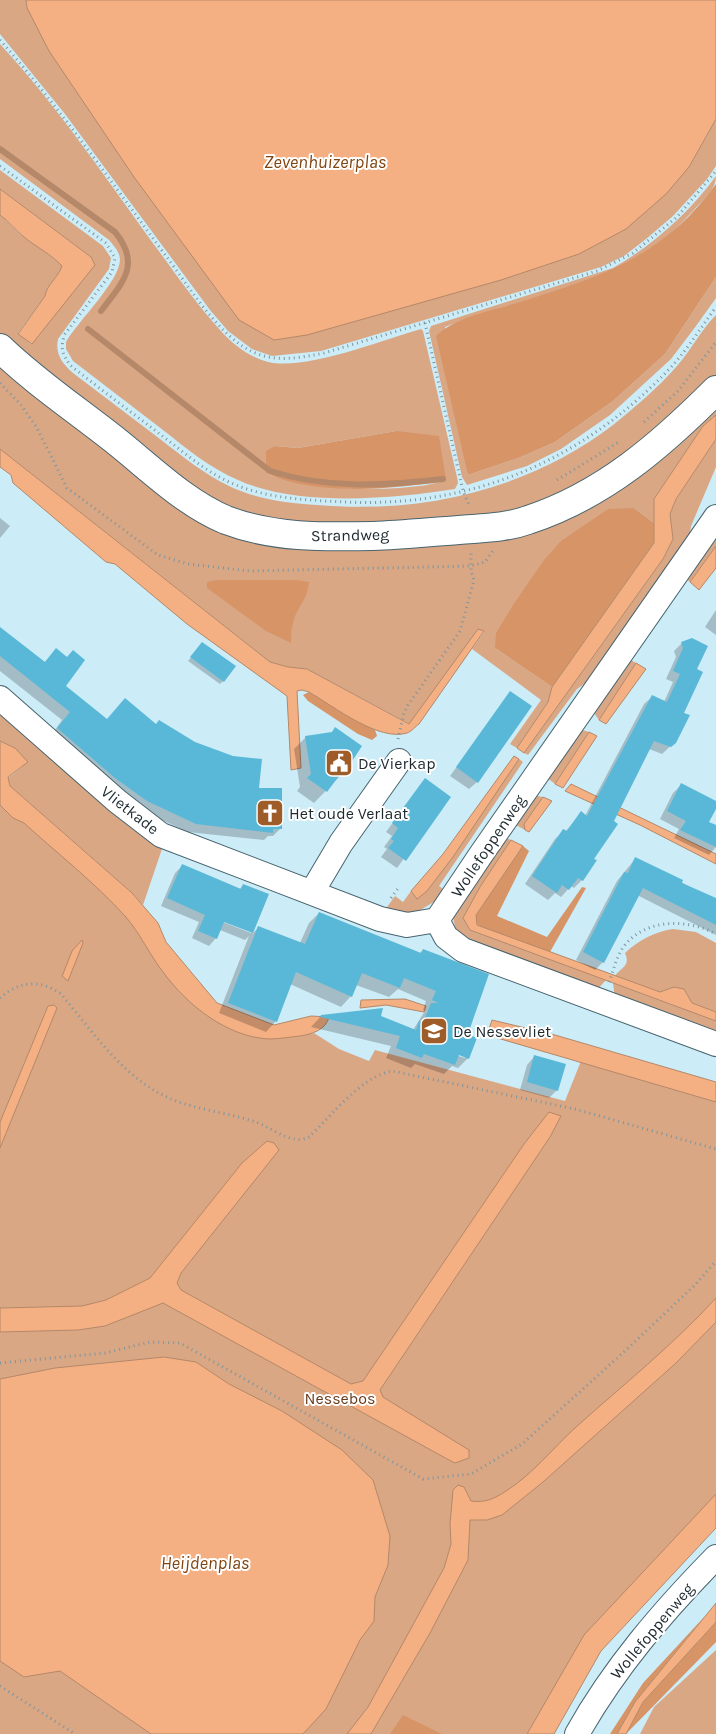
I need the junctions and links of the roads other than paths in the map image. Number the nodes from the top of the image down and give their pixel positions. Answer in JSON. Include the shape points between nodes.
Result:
{"nodes":[{"id":1,"x":0,"y":348,"type":"edge"},
{"id":2,"x":716,"y":390,"type":"edge"},
{"id":3,"x":716,"y":517,"type":"edge"},
{"id":4,"x":0,"y":698,"type":"edge"},
{"id":5,"x":399,"y":751,"type":"road end"},
{"id":6,"x":312,"y":892,"type":"junction"},
{"id":7,"x":437,"y":920,"type":"junction"},
{"id":8,"x":716,"y":1044,"type":"edge"},
{"id":9,"x":716,"y":1557,"type":"edge"},
{"id":10,"x":578,"y":1734,"type":"edge"}],
"edges":[{"from":1,"to":2,"type":"street","name":"Strandweg","via":[[188,498],[224,519],[290,535],[332,537],[502,526],[528,521],[570,502],[644,458]]},
{"from":3,"to":7,"type":"street","name":"Wollefoppenweg"},
{"from":4,"to":6,"type":"street","name":"Vlietkade","via":[[117,801],[161,835]]},
{"from":5,"to":6,"type":"street"},
{"from":6,"to":7,"type":"street","name":"Vlietkade","via":[[380,919],[407,925]]},
{"from":7,"to":8,"type":"street","via":[[446,937],[463,950]]},
{"from":9,"to":10,"type":"street","name":"Wollefoppenweg","via":[[634,1647],[608,1682]]}]}
